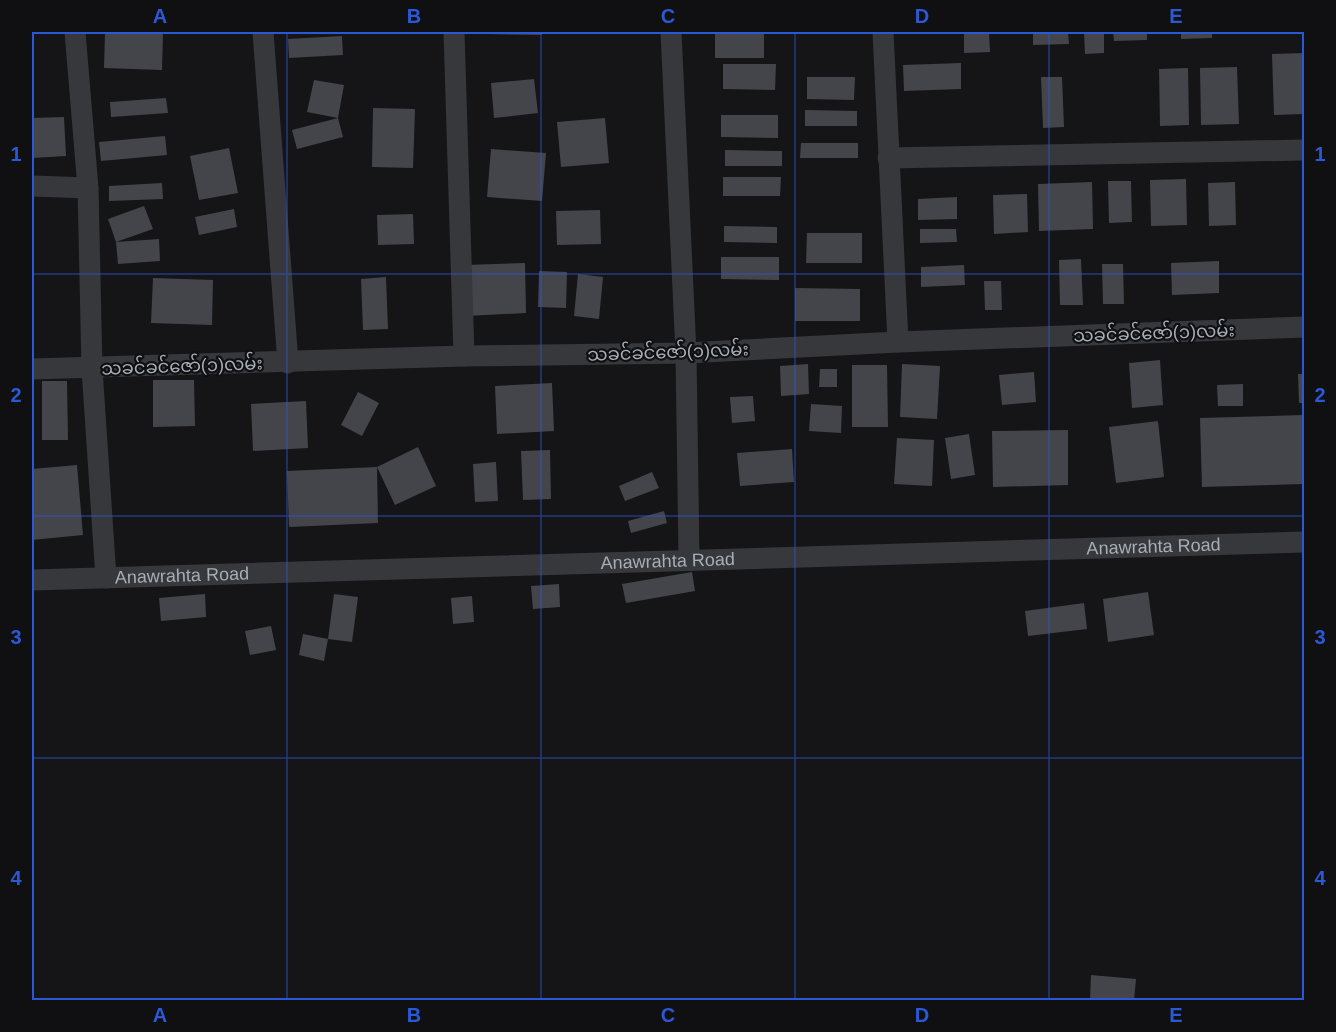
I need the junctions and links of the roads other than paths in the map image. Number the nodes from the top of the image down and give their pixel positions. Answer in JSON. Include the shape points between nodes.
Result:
{"nodes":[{"id":1,"x":75,"y":32,"type":"edge"},
{"id":2,"x":263,"y":32,"type":"edge"},
{"id":3,"x":454,"y":32,"type":"edge"},
{"id":4,"x":671,"y":32,"type":"edge"},
{"id":5,"x":883,"y":32,"type":"edge"},
{"id":6,"x":1305,"y":150,"type":"edge"},
{"id":7,"x":888,"y":158,"type":"junction"},
{"id":8,"x":32,"y":186,"type":"edge"},
{"id":9,"x":88,"y":188,"type":"junction"},
{"id":10,"x":1305,"y":327,"type":"edge"},
{"id":11,"x":898,"y":342,"type":"junction"},
{"id":12,"x":686,"y":353,"type":"junction"},
{"id":13,"x":464,"y":356,"type":"junction"},
{"id":14,"x":288,"y":363,"type":"junction"},
{"id":15,"x":32,"y":369,"type":"edge"},
{"id":16,"x":92,"y":369,"type":"junction"},
{"id":17,"x":1305,"y":542,"type":"edge"},
{"id":18,"x":689,"y":559,"type":"junction"},
{"id":19,"x":106,"y":578,"type":"junction"},
{"id":20,"x":32,"y":580,"type":"edge"}],
"edges":[{"from":1,"to":9,"type":"street"},
{"from":2,"to":14,"type":"street"},
{"from":3,"to":13,"type":"street"},
{"from":4,"to":12,"type":"street"},
{"from":5,"to":7,"type":"street"},
{"from":6,"to":7,"type":"street"},
{"from":7,"to":11,"type":"street"},
{"from":8,"to":9,"type":"street"},
{"from":9,"to":16,"type":"street"},
{"from":10,"to":11,"type":"street","name":"သခင်ခင်ဇော်(၁)လမ်း"},
{"from":11,"to":12,"type":"street","name":"သခင်ခင်ဇော်(၁)လမ်း"},
{"from":12,"to":13,"type":"street","name":"သခင်ခင်ဇော်(၁)လမ်း"},
{"from":12,"to":18,"type":"street"},
{"from":13,"to":14,"type":"street","name":"သခင်ခင်ဇော်(၁)လမ်း"},
{"from":14,"to":16,"type":"street","name":"သခင်ခင်ဇော်(၁)လမ်း"},
{"from":15,"to":16,"type":"street","name":"သခင်ခင်ဇော်(၁)လမ်း"},
{"from":16,"to":19,"type":"street"},
{"from":17,"to":18,"type":"street","name":"Anawrahta Road"},
{"from":18,"to":19,"type":"street","name":"Anawrahta Road"},
{"from":19,"to":20,"type":"street","name":"Anawrahta Road"}]}
